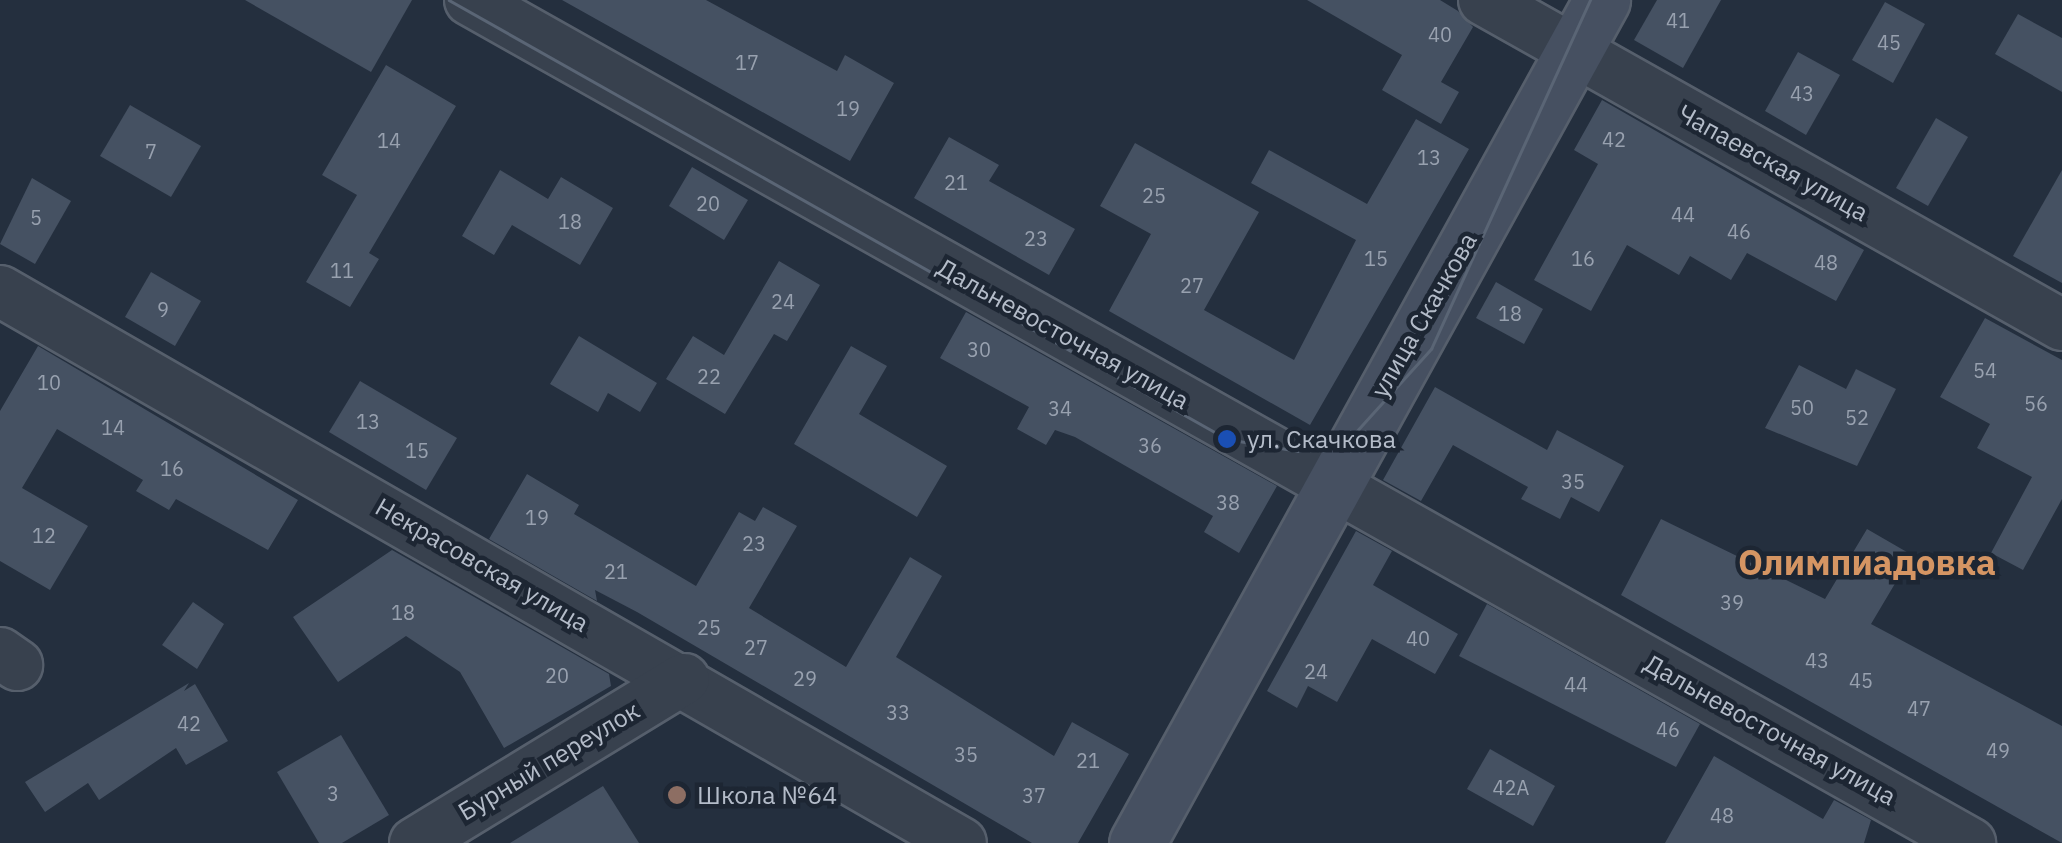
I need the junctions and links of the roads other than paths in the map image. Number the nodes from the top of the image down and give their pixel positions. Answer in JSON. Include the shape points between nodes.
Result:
{"nodes":[{"id":1,"x":470,"y":0,"type":"edge"},
{"id":2,"x":1484,"y":0,"type":"edge"},
{"id":3,"x":1602,"y":0,"type":"edge"},
{"id":4,"x":1574,"y":51,"type":"junction"},
{"id":5,"x":0,"y":290,"type":"edge"},
{"id":6,"x":2062,"y":326,"type":"edge"},
{"id":7,"x":1328,"y":482,"type":"junction"},
{"id":8,"x":684,"y":679,"type":"junction"},
{"id":9,"x":415,"y":843,"type":"edge"},
{"id":10,"x":961,"y":843,"type":"edge"},
{"id":11,"x":1137,"y":843,"type":"edge"},
{"id":12,"x":1970,"y":843,"type":"edge"}],
"edges":[{"from":1,"to":7,"type":"street","name":"Дальневосточная улица"},
{"from":2,"to":4,"type":"street","name":"Чапаевская улица"},
{"from":3,"to":4,"type":"street","name":"улица Скачкова"},
{"from":4,"to":6,"type":"street","name":"Чапаевская улица"},
{"from":4,"to":7,"type":"street","name":"улица Скачкова"},
{"from":5,"to":8,"type":"street","name":"Некрасовская улица"},
{"from":7,"to":11,"type":"street","name":"улица Скачкова"},
{"from":7,"to":12,"type":"street","name":"Дальневосточная улица"},
{"from":8,"to":9,"type":"street","name":"Бурный переулок"},
{"from":8,"to":10,"type":"street","name":"Некрасовская улица"}]}
